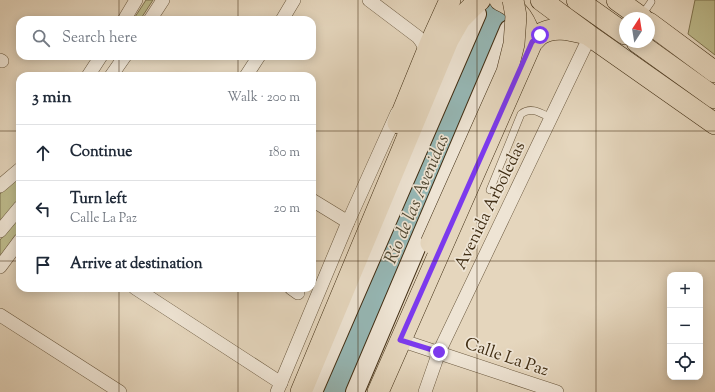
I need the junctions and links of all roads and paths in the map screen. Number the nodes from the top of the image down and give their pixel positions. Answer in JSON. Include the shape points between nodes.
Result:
{"nodes":[{"id":1,"x":136,"y":0,"type":"edge"},
{"id":2,"x":163,"y":0,"type":"edge"},
{"id":3,"x":294,"y":0,"type":"edge"},
{"id":4,"x":369,"y":0,"type":"edge"},
{"id":5,"x":450,"y":0,"type":"edge"},
{"id":6,"x":500,"y":0,"type":"edge"},
{"id":7,"x":512,"y":0,"type":"edge"},
{"id":8,"x":541,"y":0,"type":"edge"},
{"id":9,"x":566,"y":0,"type":"edge"},
{"id":10,"x":577,"y":0,"type":"edge"},
{"id":11,"x":617,"y":0,"type":"edge"},
{"id":12,"x":478,"y":7,"type":"edge"},
{"id":13,"x":639,"y":12,"type":"edge"},
{"id":14,"x":126,"y":16,"type":"edge"},
{"id":15,"x":153,"y":16,"type":"edge"},
{"id":16,"x":284,"y":16,"type":"edge"},
{"id":17,"x":655,"y":23,"type":"edge"},
{"id":18,"x":509,"y":29,"type":"dead end"},
{"id":19,"x":619,"y":30,"type":"edge"},
{"id":20,"x":588,"y":35,"type":"junction"},
{"id":21,"x":532,"y":42,"type":"junction"},
{"id":22,"x":645,"y":48,"type":"edge"},
{"id":23,"x":98,"y":60,"type":"edge"},
{"id":24,"x":100,"y":60,"type":"edge"},
{"id":25,"x":123,"y":60,"type":"edge"},
{"id":26,"x":256,"y":60,"type":"edge"},
{"id":27,"x":91,"y":72,"type":"edge"},
{"id":28,"x":111,"y":72,"type":"edge"},
{"id":29,"x":116,"y":72,"type":"edge"},
{"id":30,"x":249,"y":72,"type":"edge"},
{"id":31,"x":715,"y":72,"type":"edge"},
{"id":32,"x":715,"y":98,"type":"edge"},
{"id":33,"x":715,"y":110,"type":"edge"},
{"id":34,"x":551,"y":118,"type":"junction"},
{"id":35,"x":715,"y":124,"type":"edge"},
{"id":36,"x":16,"y":172,"type":"edge"},
{"id":37,"x":0,"y":186,"type":"edge"},
{"id":38,"x":490,"y":190,"type":"dead end"},
{"id":39,"x":316,"y":202,"type":"edge"},
{"id":40,"x":16,"y":212,"type":"edge"},
{"id":41,"x":348,"y":222,"type":"junction"},
{"id":42,"x":0,"y":231,"type":"edge"},
{"id":43,"x":16,"y":245,"type":"edge"},
{"id":44,"x":0,"y":267,"type":"edge"},
{"id":45,"x":141,"y":292,"type":"edge"},
{"id":46,"x":0,"y":315,"type":"edge"},
{"id":47,"x":400,"y":340,"type":"junction"},
{"id":48,"x":439,"y":352,"type":"junction"},
{"id":49,"x":282,"y":389,"type":"edge"},
{"id":50,"x":120,"y":392,"type":"edge"},
{"id":51,"x":301,"y":392,"type":"edge"},
{"id":52,"x":313,"y":392,"type":"edge"},
{"id":53,"x":355,"y":392,"type":"edge"},
{"id":54,"x":368,"y":392,"type":"edge"},
{"id":55,"x":378,"y":392,"type":"edge"},
{"id":56,"x":425,"y":392,"type":"edge"},
{"id":57,"x":557,"y":392,"type":"edge"}],
"edges":[{"from":1,"to":14,"type":"street"},
{"from":2,"to":15,"type":"street"},
{"from":3,"to":16,"type":"street"},
{"from":4,"to":41,"type":"street","via":[[418,37],[423,43],[424,51]]},
{"from":5,"to":49,"type":"main road"},
{"from":6,"to":21,"type":"main road","via":[[523,19]]},
{"from":7,"to":54,"type":"main road","bridge":true,"via":[[516,16],[514,44],[507,72]]},
{"from":8,"to":20,"type":"main road"},
{"from":9,"to":33,"type":"main road","via":[[591,22]]},
{"from":10,"to":19,"type":"main road"},
{"from":11,"to":13,"type":"main road"},
{"from":12,"to":51,"type":"main road","via":[[471,8],[460,19],[448,40]]},
{"from":12,"to":52,"type":"main road"},
{"from":17,"to":31,"type":"main road"},
{"from":18,"to":53,"type":"main road"},
{"from":20,"to":21,"type":"main road","via":[[559,29],[548,31]]},
{"from":20,"to":34,"type":"street","name":"Avenida Arboledas"},
{"from":20,"to":35,"type":"main road"},
{"from":21,"to":47,"type":"main road"},
{"from":22,"to":32,"type":"main road"},
{"from":23,"to":27,"type":"street"},
{"from":24,"to":28,"type":"street"},
{"from":25,"to":29,"type":"street"},
{"from":26,"to":30,"type":"street"},
{"from":34,"to":38,"type":"lane","via":[[531,110],[521,114]]},
{"from":34,"to":48,"type":"street","name":"Avenida Arboledas"},
{"from":36,"to":37,"type":"street"},
{"from":39,"to":41,"type":"street"},
{"from":40,"to":42,"type":"street"},
{"from":41,"to":49,"type":"street"},
{"from":43,"to":44,"type":"street"},
{"from":45,"to":49,"type":"street"},
{"from":46,"to":50,"type":"street"},
{"from":47,"to":48,"type":"street","name":"Calle La Paz"},
{"from":47,"to":55,"type":"main road"},
{"from":48,"to":56,"type":"street","name":"Avenida Arboledas"},
{"from":48,"to":57,"type":"street","name":"Calle La Paz"}]}
